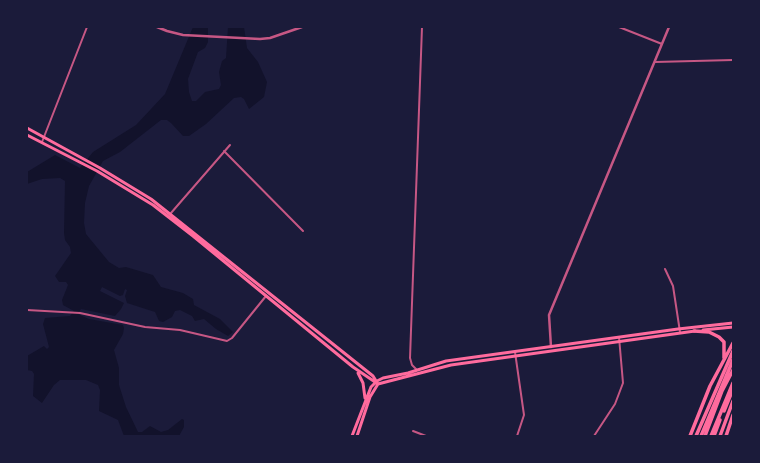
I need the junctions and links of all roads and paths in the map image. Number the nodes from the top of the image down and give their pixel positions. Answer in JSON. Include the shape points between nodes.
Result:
{"nodes":[{"id":1,"x":87,"y":27,"type":"edge"},
{"id":2,"x":157,"y":27,"type":"edge"},
{"id":3,"x":302,"y":27,"type":"edge"},
{"id":4,"x":422,"y":27,"type":"edge"},
{"id":5,"x":619,"y":27,"type":"edge"},
{"id":6,"x":669,"y":27,"type":"edge"},
{"id":7,"x":662,"y":44,"type":"junction"},
{"id":8,"x":733,"y":60,"type":"edge"},
{"id":9,"x":655,"y":62,"type":"junction"},
{"id":10,"x":27,"y":128,"type":"edge"},
{"id":11,"x":27,"y":135,"type":"edge"},
{"id":12,"x":44,"y":137,"type":"junction"},
{"id":13,"x":42,"y":143,"type":"junction"},
{"id":14,"x":230,"y":145,"type":"dead end"},
{"id":15,"x":224,"y":151,"type":"junction"},
{"id":16,"x":171,"y":213,"type":"junction"},
{"id":17,"x":302,"y":231,"type":"dead end"},
{"id":18,"x":665,"y":269,"type":"dead end"},
{"id":19,"x":266,"y":296,"type":"junction"},
{"id":20,"x":27,"y":310,"type":"edge"},
{"id":21,"x":733,"y":323,"type":"edge"},
{"id":22,"x":733,"y":327,"type":"edge"},
{"id":23,"x":680,"y":331,"type":"junction"},
{"id":24,"x":694,"y":331,"type":"junction"},
{"id":25,"x":620,"y":339,"type":"junction"},
{"id":26,"x":733,"y":343,"type":"edge"},
{"id":27,"x":552,"y":346,"type":"junction"},
{"id":28,"x":733,"y":351,"type":"edge"},
{"id":29,"x":515,"y":354,"type":"junction"},
{"id":30,"x":724,"y":360,"type":"junction"},
{"id":31,"x":733,"y":360,"type":"edge"},
{"id":32,"x":353,"y":367,"type":"junction"},
{"id":33,"x":417,"y":370,"type":"junction"},
{"id":34,"x":733,"y":370,"type":"edge"},
{"id":35,"x":377,"y":383,"type":"junction"},
{"id":36,"x":733,"y":384,"type":"edge"},
{"id":37,"x":733,"y":389,"type":"edge"},
{"id":38,"x":365,"y":400,"type":"junction"},
{"id":39,"x":733,"y":401,"type":"edge"},
{"id":40,"x":733,"y":415,"type":"edge"},
{"id":41,"x":413,"y":431,"type":"dead end"},
{"id":42,"x":352,"y":436,"type":"edge"},
{"id":43,"x":357,"y":436,"type":"edge"},
{"id":44,"x":426,"y":436,"type":"edge"},
{"id":45,"x":517,"y":436,"type":"edge"},
{"id":46,"x":594,"y":436,"type":"edge"},
{"id":47,"x":690,"y":436,"type":"edge"},
{"id":48,"x":696,"y":436,"type":"edge"},
{"id":49,"x":701,"y":436,"type":"edge"},
{"id":50,"x":705,"y":436,"type":"edge"},
{"id":51,"x":713,"y":436,"type":"edge"},
{"id":52,"x":720,"y":436,"type":"edge"},
{"id":53,"x":726,"y":436,"type":"edge"}],
"edges":[{"from":1,"to":12,"type":"street"},
{"from":2,"to":3,"type":"street","via":[[183,35],[248,39],[270,38]]},
{"from":4,"to":33,"type":"street","via":[[410,358]]},
{"from":5,"to":7,"type":"street"},
{"from":6,"to":7,"type":"street"},
{"from":7,"to":9,"type":"street"},
{"from":8,"to":9,"type":"street"},
{"from":9,"to":27,"type":"street","via":[[549,315]]},
{"from":10,"to":12,"type":"main road"},
{"from":11,"to":13,"type":"main road"},
{"from":12,"to":13,"type":"street"},
{"from":12,"to":16,"type":"main road","via":[[100,168]]},
{"from":13,"to":19,"type":"main road","via":[[97,171],[153,205]]},
{"from":14,"to":15,"type":"street"},
{"from":15,"to":16,"type":"street"},
{"from":15,"to":17,"type":"street"},
{"from":16,"to":35,"type":"main road","via":[[374,376]]},
{"from":18,"to":23,"type":"street","via":[[673,286]]},
{"from":19,"to":20,"type":"street","via":[[227,342],[180,330],[145,327],[80,313]]},
{"from":19,"to":32,"type":"main road"},
{"from":21,"to":23,"type":"main road"},
{"from":22,"to":24,"type":"main road"},
{"from":23,"to":24,"type":"main road"},
{"from":23,"to":25,"type":"main road"},
{"from":24,"to":30,"type":"highway","via":[[709,332],[719,337],[724,342]]},
{"from":25,"to":27,"type":"main road"},
{"from":25,"to":29,"type":"main road"},
{"from":25,"to":46,"type":"street","via":[[623,383],[615,404]]},
{"from":26,"to":30,"type":"highway"},
{"from":27,"to":29,"type":"main road"},
{"from":28,"to":48,"type":"highway"},
{"from":29,"to":33,"type":"main road","via":[[446,362]]},
{"from":29,"to":35,"type":"main road","via":[[451,365]]},
{"from":29,"to":45,"type":"street","via":[[524,415]]},
{"from":30,"to":47,"type":"highway","via":[[710,386]]},
{"from":31,"to":49,"type":"highway"},
{"from":32,"to":35,"type":"main road"},
{"from":32,"to":38,"type":"main road","via":[[360,374]]},
{"from":33,"to":35,"type":"main road"},
{"from":34,"to":50,"type":"highway"},
{"from":35,"to":38,"type":"main road"},
{"from":35,"to":43,"type":"main road"},
{"from":36,"to":51,"type":"highway"},
{"from":37,"to":51,"type":"highway"},
{"from":38,"to":42,"type":"main road"},
{"from":39,"to":52,"type":"highway"},
{"from":40,"to":53,"type":"highway"},
{"from":41,"to":44,"type":"street"}]}
